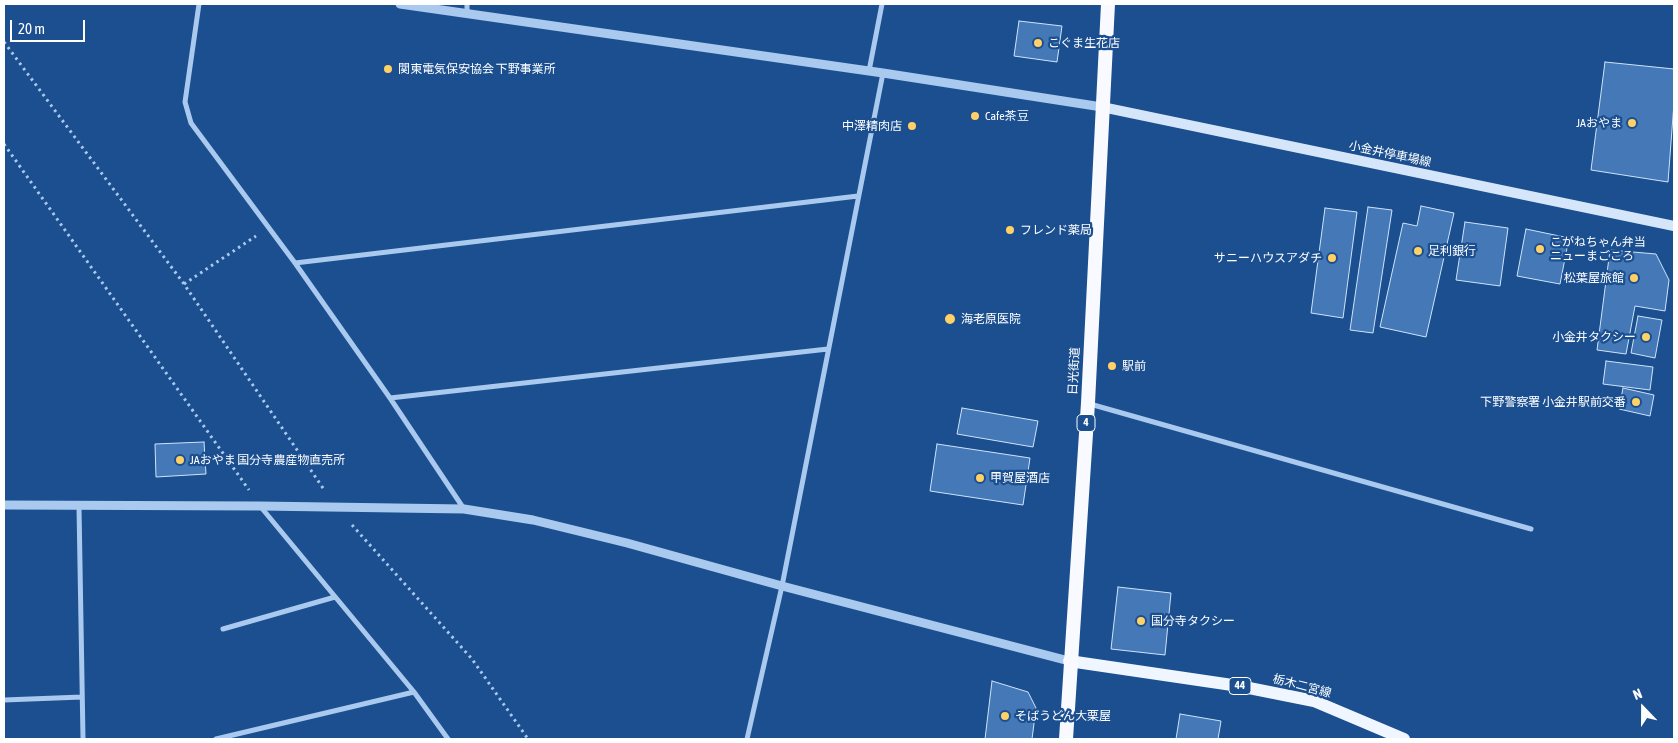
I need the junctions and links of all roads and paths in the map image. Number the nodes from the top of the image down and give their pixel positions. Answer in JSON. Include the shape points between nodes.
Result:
{"nodes":[{"id":1,"x":199,"y":4,"type":"edge"},
{"id":2,"x":400,"y":4,"type":"edge"},
{"id":3,"x":882,"y":4,"type":"edge"},
{"id":4,"x":1108,"y":4,"type":"edge"},
{"id":5,"x":467,"y":9,"type":"edge"},
{"id":6,"x":4,"y":42,"type":"edge"},
{"id":7,"x":869,"y":71,"type":"junction"},
{"id":8,"x":883,"y":73,"type":"junction"},
{"id":9,"x":1102,"y":107,"type":"junction"},
{"id":10,"x":4,"y":144,"type":"edge"},
{"id":11,"x":858,"y":196,"type":"junction"},
{"id":12,"x":1674,"y":226,"type":"edge"},
{"id":13,"x":267,"y":228,"type":"junction"},
{"id":14,"x":295,"y":262,"type":"junction"},
{"id":15,"x":184,"y":284,"type":"junction"},
{"id":16,"x":828,"y":349,"type":"junction"},
{"id":17,"x":390,"y":398,"type":"junction"},
{"id":18,"x":1088,"y":403,"type":"junction"},
{"id":19,"x":4,"y":506,"type":"edge"},
{"id":20,"x":260,"y":506,"type":"junction"},
{"id":21,"x":79,"y":507,"type":"junction"},
{"id":22,"x":335,"y":507,"type":"junction"},
{"id":23,"x":464,"y":509,"type":"junction"},
{"id":24,"x":1531,"y":529,"type":"dead end"},
{"id":25,"x":782,"y":586,"type":"junction"},
{"id":26,"x":336,"y":597,"type":"junction"},
{"id":27,"x":223,"y":629,"type":"dead end"},
{"id":28,"x":1069,"y":661,"type":"junction"},
{"id":29,"x":414,"y":692,"type":"junction"},
{"id":30,"x":82,"y":697,"type":"junction"},
{"id":31,"x":4,"y":700,"type":"edge"},
{"id":32,"x":82,"y":739,"type":"edge"},
{"id":33,"x":216,"y":739,"type":"edge"},
{"id":34,"x":448,"y":739,"type":"edge"},
{"id":35,"x":528,"y":739,"type":"edge"},
{"id":36,"x":747,"y":739,"type":"edge"},
{"id":37,"x":1066,"y":739,"type":"edge"},
{"id":38,"x":1404,"y":739,"type":"edge"}],
"edges":[{"from":1,"to":13,"type":"street","via":[[185,102],[191,123]]},
{"from":2,"to":5,"type":"street"},
{"from":3,"to":7,"type":"street"},
{"from":4,"to":9,"type":"highway","name":"日光街道","number":"4"},
{"from":5,"to":7,"type":"street"},
{"from":6,"to":15,"type":"path"},
{"from":7,"to":8,"type":"street"},
{"from":8,"to":9,"type":"street"},
{"from":8,"to":11,"type":"street"},
{"from":9,"to":12,"type":"main road","name":"小金井停車場線"},
{"from":9,"to":18,"type":"highway","name":"日光街道","number":"4"},
{"from":10,"to":20,"type":"path"},
{"from":11,"to":14,"type":"street"},
{"from":11,"to":16,"type":"street"},
{"from":13,"to":14,"type":"street"},
{"from":13,"to":15,"type":"path"},
{"from":14,"to":17,"type":"street"},
{"from":15,"to":22,"type":"path"},
{"from":16,"to":17,"type":"street"},
{"from":16,"to":25,"type":"street"},
{"from":17,"to":23,"type":"street"},
{"from":18,"to":24,"type":"street"},
{"from":18,"to":28,"type":"highway","name":"日光街道","number":"4"},
{"from":19,"to":21,"type":"street"},
{"from":20,"to":21,"type":"street"},
{"from":20,"to":22,"type":"street"},
{"from":20,"to":26,"type":"street"},
{"from":21,"to":30,"type":"street"},
{"from":22,"to":23,"type":"street"},
{"from":22,"to":35,"type":"path","via":[[472,659]]},
{"from":23,"to":25,"type":"street","via":[[542,522]]},
{"from":25,"to":28,"type":"street"},
{"from":25,"to":36,"type":"street"},
{"from":26,"to":27,"type":"street"},
{"from":26,"to":29,"type":"street"},
{"from":28,"to":37,"type":"highway","name":"日光街道","number":"4"},
{"from":28,"to":38,"type":"main road","name":"栃木二宮線","number":"44","via":[[1239,686],[1314,701]]},
{"from":29,"to":33,"type":"street"},
{"from":29,"to":34,"type":"street"},
{"from":30,"to":31,"type":"street"},
{"from":30,"to":32,"type":"street"}]}
